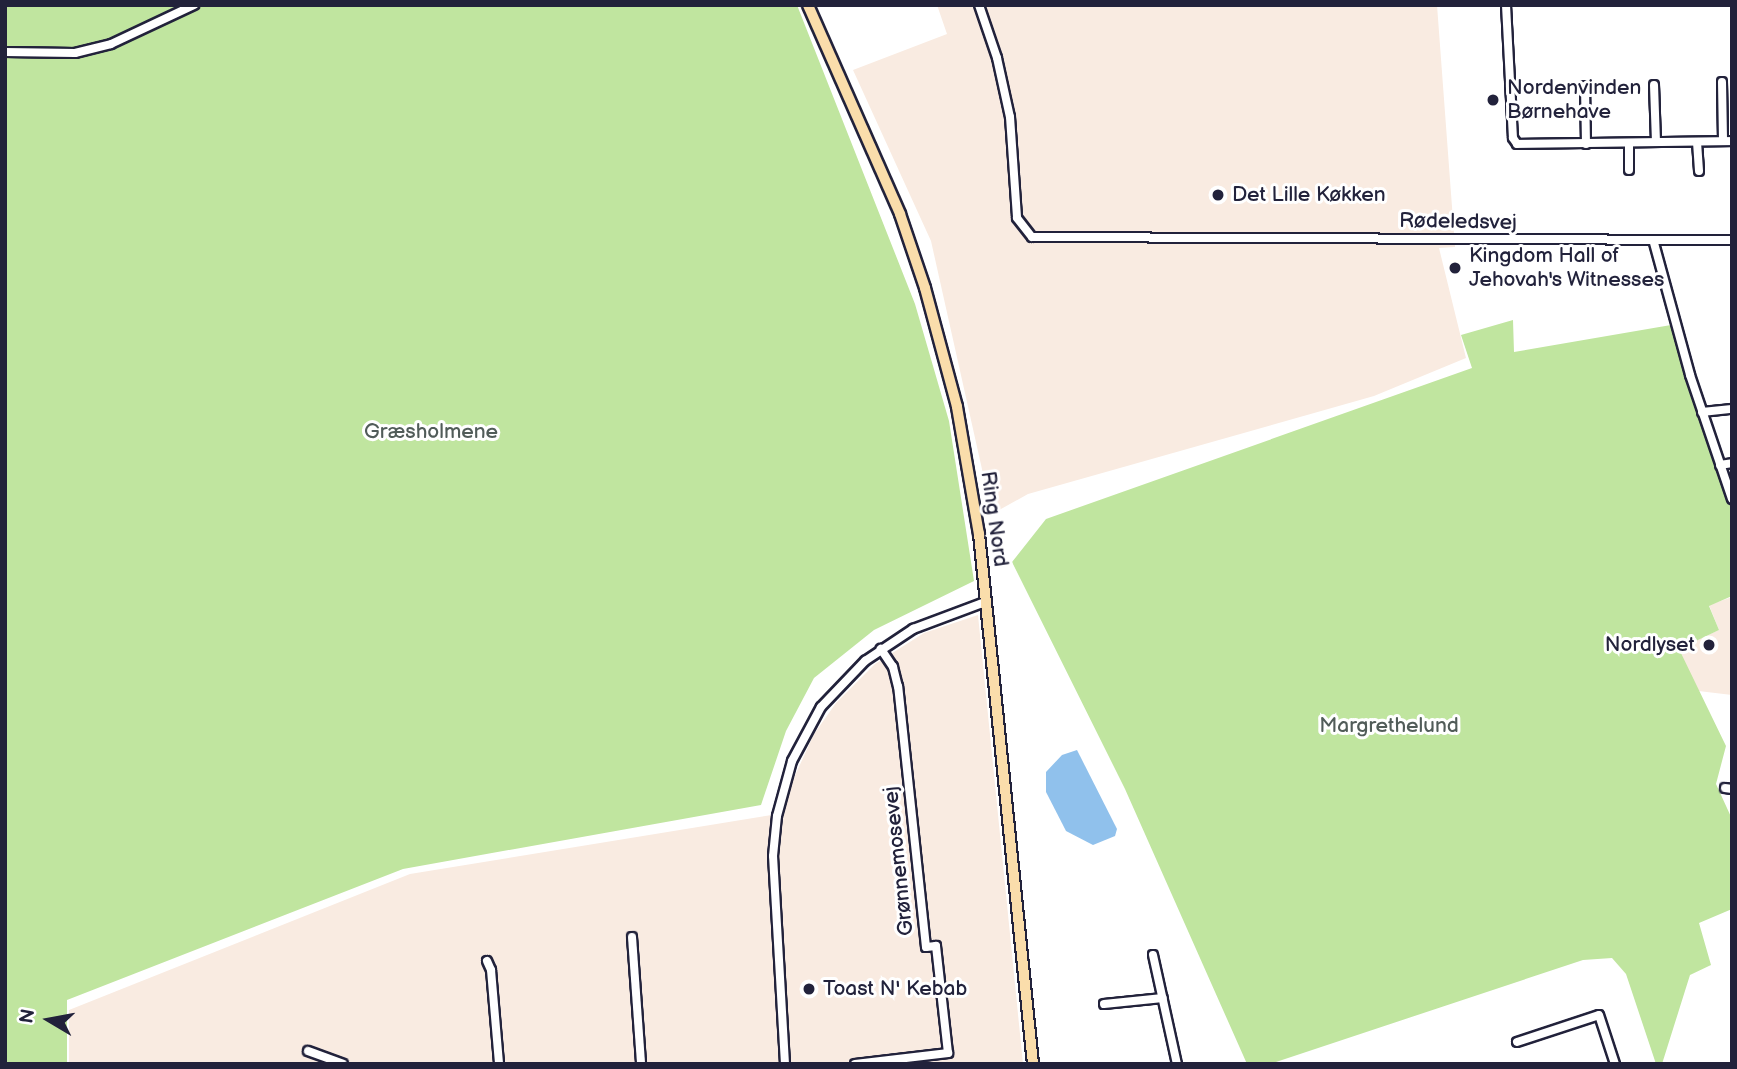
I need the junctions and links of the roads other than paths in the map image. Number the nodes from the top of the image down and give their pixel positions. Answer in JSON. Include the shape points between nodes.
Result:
{"nodes":[{"id":1,"x":194,"y":5,"type":"edge"},
{"id":2,"x":808,"y":5,"type":"edge"},
{"id":3,"x":979,"y":5,"type":"edge"},
{"id":4,"x":1506,"y":5,"type":"edge"},
{"id":5,"x":5,"y":52,"type":"edge"},
{"id":6,"x":1722,"y":82,"type":"dead end"},
{"id":7,"x":1654,"y":85,"type":"dead end"},
{"id":8,"x":1585,"y":86,"type":"dead end"},
{"id":9,"x":1728,"y":141,"type":"edge"},
{"id":10,"x":1656,"y":142,"type":"junction"},
{"id":11,"x":1697,"y":142,"type":"junction"},
{"id":12,"x":1629,"y":143,"type":"junction"},
{"id":13,"x":1586,"y":144,"type":"junction"},
{"id":14,"x":1629,"y":170,"type":"dead end"},
{"id":15,"x":1699,"y":171,"type":"dead end"},
{"id":16,"x":1732,"y":240,"type":"edge"},
{"id":17,"x":1654,"y":243,"type":"junction"},
{"id":18,"x":1732,"y":409,"type":"edge"},
{"id":19,"x":1702,"y":412,"type":"junction"},
{"id":20,"x":1732,"y":463,"type":"edge"},
{"id":21,"x":1720,"y":466,"type":"junction"},
{"id":22,"x":1732,"y":499,"type":"edge"},
{"id":23,"x":985,"y":603,"type":"junction"},
{"id":24,"x":881,"y":649,"type":"junction"},
{"id":25,"x":632,"y":937,"type":"dead end"},
{"id":26,"x":1153,"y":954,"type":"dead end"},
{"id":27,"x":487,"y":961,"type":"dead end"},
{"id":28,"x":1163,"y":998,"type":"junction"},
{"id":29,"x":1104,"y":1004,"type":"dead end"},
{"id":30,"x":1517,"y":1042,"type":"dead end"},
{"id":31,"x":309,"y":1051,"type":"dead end"},
{"id":32,"x":343,"y":1064,"type":"edge"},
{"id":33,"x":499,"y":1064,"type":"edge"},
{"id":34,"x":641,"y":1064,"type":"edge"},
{"id":35,"x":786,"y":1064,"type":"edge"},
{"id":36,"x":855,"y":1064,"type":"edge"},
{"id":37,"x":1033,"y":1064,"type":"edge"},
{"id":38,"x":1177,"y":1064,"type":"edge"},
{"id":39,"x":1615,"y":1064,"type":"edge"}],
"edges":[{"from":1,"to":5,"type":"street","via":[[111,44],[75,53]]},
{"from":2,"to":23,"type":"main road","name":"Ring Nord","via":[[900,214],[925,288],[957,407]]},
{"from":3,"to":17,"type":"street","name":"Rødeledsvej","via":[[1007,101],[1020,227],[1032,237]]},
{"from":4,"to":13,"type":"street","via":[[1513,138],[1523,145]]},
{"from":6,"to":9,"type":"street"},
{"from":7,"to":10,"type":"street"},
{"from":8,"to":13,"type":"street"},
{"from":9,"to":11,"type":"street"},
{"from":10,"to":11,"type":"street"},
{"from":10,"to":12,"type":"street"},
{"from":11,"to":15,"type":"street"},
{"from":12,"to":13,"type":"street"},
{"from":12,"to":14,"type":"street"},
{"from":16,"to":17,"type":"street","name":"Rødeledsvej"},
{"from":17,"to":19,"type":"street"},
{"from":18,"to":19,"type":"street"},
{"from":19,"to":21,"type":"street"},
{"from":20,"to":21,"type":"street"},
{"from":21,"to":22,"type":"street"},
{"from":23,"to":24,"type":"street","via":[[928,622]]},
{"from":23,"to":37,"type":"main road","name":"Ring Nord"},
{"from":24,"to":35,"type":"street","via":[[821,707],[801,742],[780,799],[773,856]]},
{"from":24,"to":36,"type":"street","name":"Grønnemosevej","via":[[893,667],[898,687],[926,947],[936,946],[948,1053]]},
{"from":25,"to":34,"type":"street"},
{"from":26,"to":28,"type":"street"},
{"from":27,"to":33,"type":"street"},
{"from":28,"to":29,"type":"street"},
{"from":28,"to":38,"type":"street"},
{"from":30,"to":39,"type":"street","via":[[1599,1015]]},
{"from":31,"to":32,"type":"street"}]}
